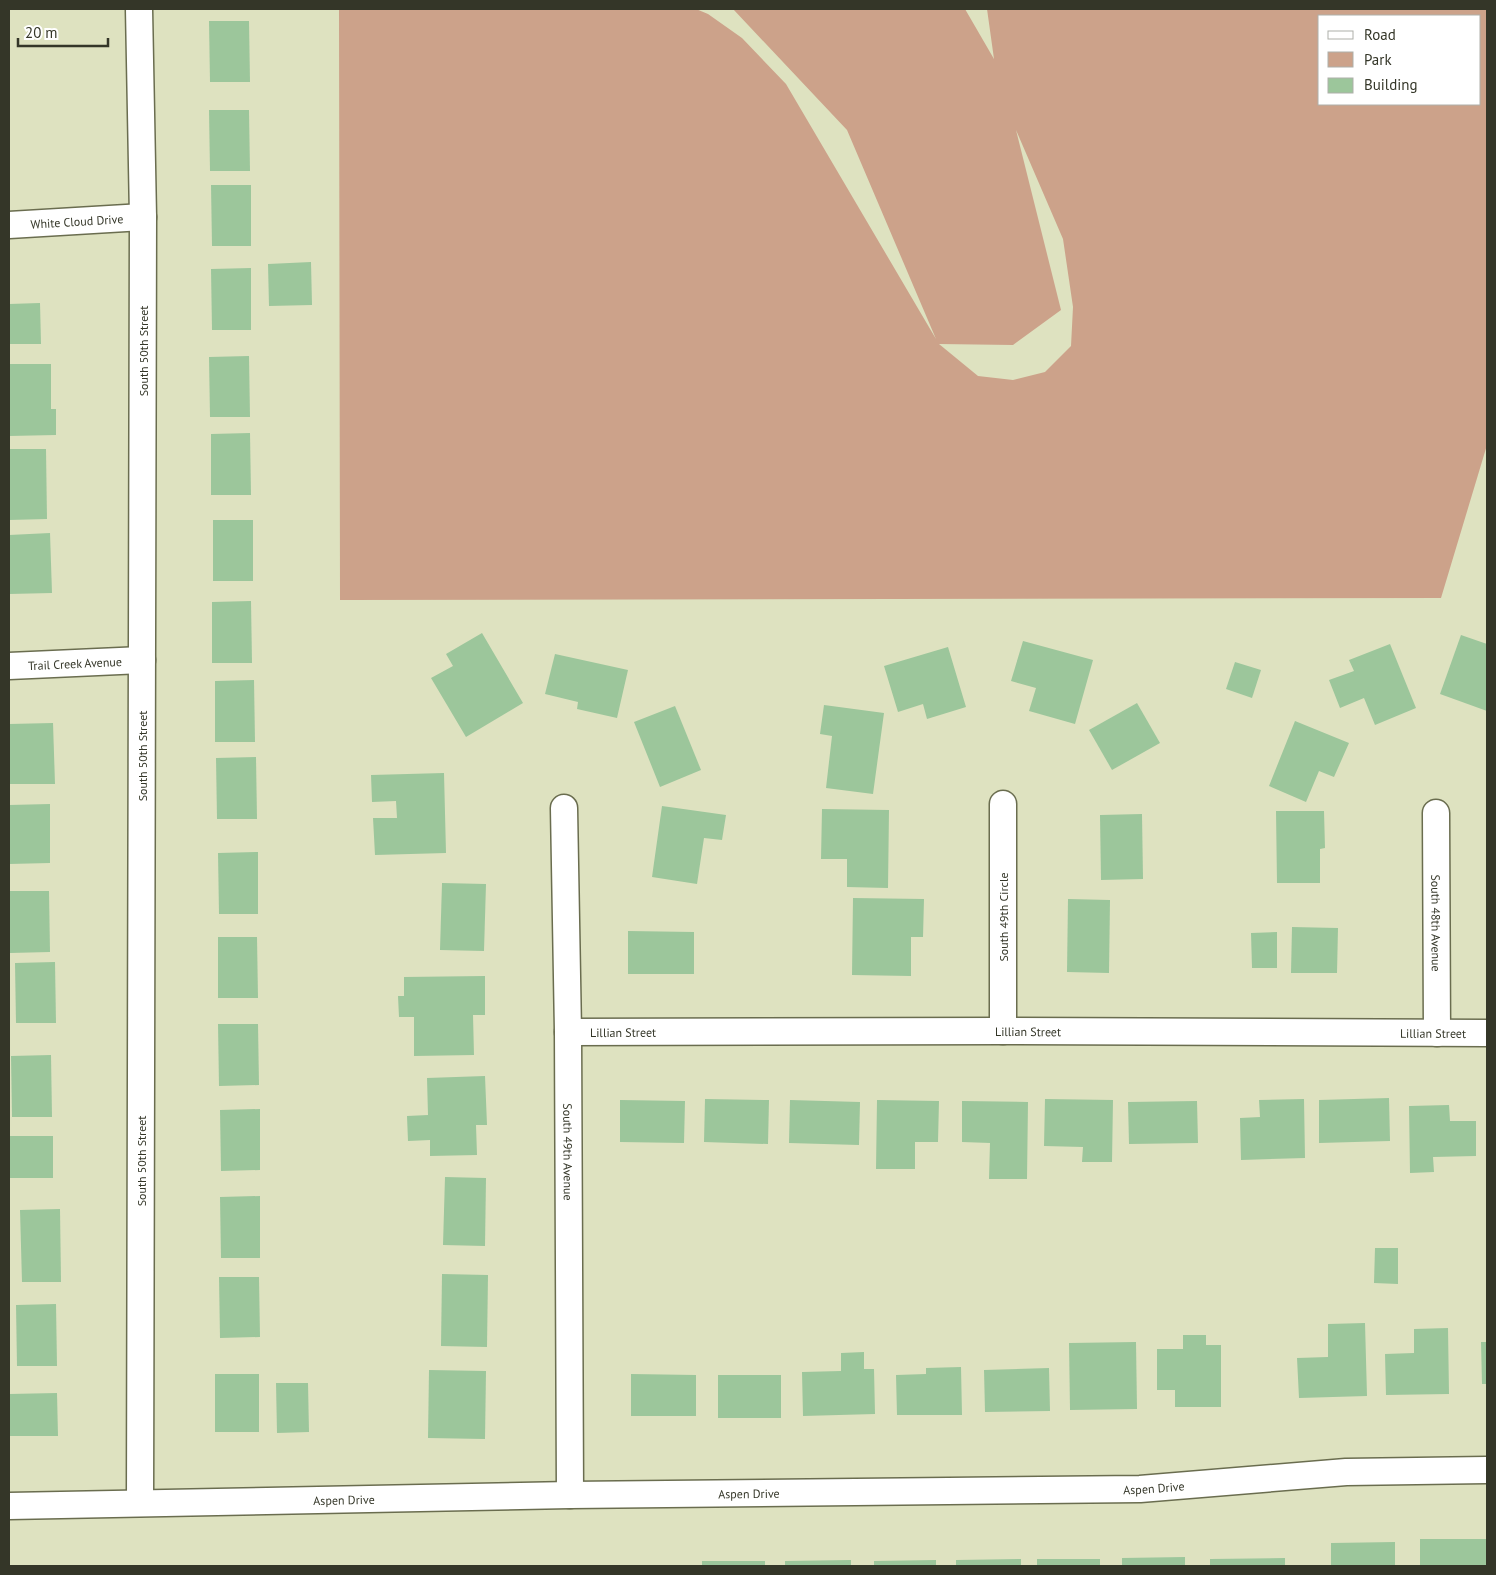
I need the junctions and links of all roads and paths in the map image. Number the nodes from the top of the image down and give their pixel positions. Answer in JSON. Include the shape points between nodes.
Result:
{"nodes":[{"id":1,"x":139,"y":9,"type":"edge"},
{"id":2,"x":143,"y":217,"type":"junction"},
{"id":3,"x":9,"y":225,"type":"edge"},
{"id":4,"x":142,"y":660,"type":"junction"},
{"id":5,"x":9,"y":666,"type":"edge"},
{"id":6,"x":1003,"y":804,"type":"dead end"},
{"id":7,"x":564,"y":808,"type":"dead end"},
{"id":8,"x":1436,"y":813,"type":"dead end"},
{"id":9,"x":1003,"y":1031,"type":"junction"},
{"id":10,"x":568,"y":1032,"type":"junction"},
{"id":11,"x":1437,"y":1033,"type":"junction"},
{"id":12,"x":1487,"y":1033,"type":"edge"},
{"id":13,"x":1487,"y":1470,"type":"edge"},
{"id":14,"x":570,"y":1495,"type":"junction"},
{"id":15,"x":140,"y":1503,"type":"junction"},
{"id":16,"x":9,"y":1506,"type":"edge"}],
"edges":[{"from":1,"to":2,"type":"street","name":"South 50th Street"},
{"from":2,"to":3,"type":"street","name":"White Cloud Drive"},
{"from":2,"to":4,"type":"street","name":"South 50th Street"},
{"from":4,"to":5,"type":"street","name":"Trail Creek Avenue"},
{"from":4,"to":15,"type":"street","name":"South 50th Street"},
{"from":6,"to":9,"type":"street","name":"South 49th Circle"},
{"from":7,"to":10,"type":"street","name":"South 49th Avenue"},
{"from":8,"to":11,"type":"street","name":"South 48th Avenue"},
{"from":9,"to":10,"type":"street","name":"Lillian Street"},
{"from":9,"to":11,"type":"street","name":"Lillian Street"},
{"from":10,"to":14,"type":"street","name":"South 49th Avenue"},
{"from":11,"to":12,"type":"street","name":"Lillian Street"},
{"from":13,"to":14,"type":"street","name":"Aspen Drive","via":[[1346,1472],[1140,1489]]},
{"from":14,"to":15,"type":"street","name":"Aspen Drive"},
{"from":15,"to":16,"type":"street","name":"Aspen Drive"}]}
